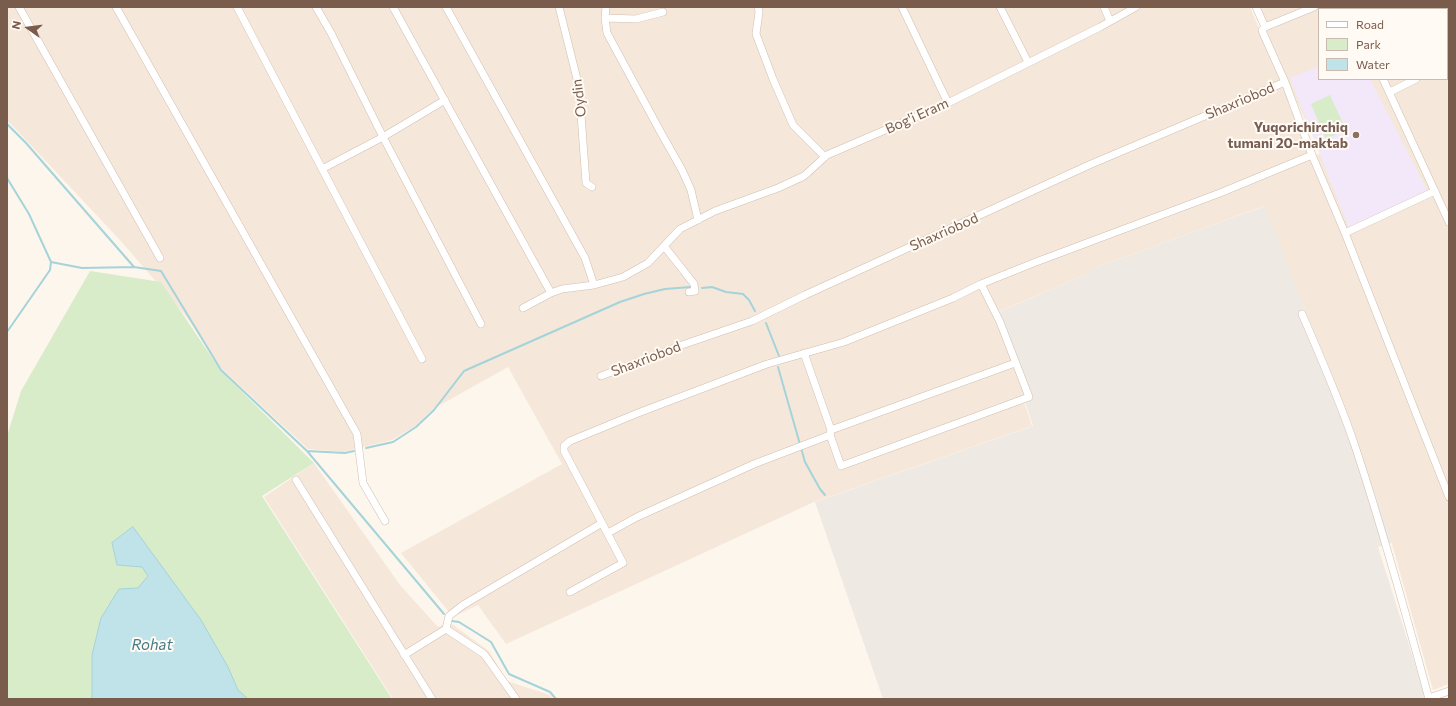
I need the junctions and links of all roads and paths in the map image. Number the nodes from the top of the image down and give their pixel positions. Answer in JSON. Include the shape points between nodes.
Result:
{"nodes":[{"id":1,"x":20,"y":7,"type":"edge"},
{"id":2,"x":116,"y":7,"type":"edge"},
{"id":3,"x":237,"y":7,"type":"edge"},
{"id":4,"x":316,"y":7,"type":"edge"},
{"id":5,"x":393,"y":7,"type":"edge"},
{"id":6,"x":446,"y":7,"type":"edge"},
{"id":7,"x":559,"y":7,"type":"edge"},
{"id":8,"x":606,"y":7,"type":"edge"},
{"id":9,"x":758,"y":7,"type":"edge"},
{"id":10,"x":902,"y":7,"type":"edge"},
{"id":11,"x":1000,"y":7,"type":"edge"},
{"id":12,"x":1104,"y":7,"type":"edge"},
{"id":13,"x":1136,"y":7,"type":"edge"},
{"id":14,"x":1256,"y":7,"type":"edge"},
{"id":15,"x":1314,"y":7,"type":"edge"},
{"id":16,"x":664,"y":12,"type":"dead end"},
{"id":17,"x":605,"y":18,"type":"junction"},
{"id":18,"x":1110,"y":21,"type":"junction"},
{"id":19,"x":1265,"y":28,"type":"junction"},
{"id":20,"x":1028,"y":62,"type":"junction"},
{"id":21,"x":1384,"y":80,"type":"edge"},
{"id":22,"x":1414,"y":80,"type":"edge"},
{"id":23,"x":1285,"y":82,"type":"junction"},
{"id":24,"x":1390,"y":92,"type":"junction"},
{"id":25,"x":445,"y":100,"type":"junction"},
{"id":26,"x":948,"y":103,"type":"junction"},
{"id":27,"x":383,"y":137,"type":"junction"},
{"id":28,"x":1312,"y":155,"type":"junction"},
{"id":29,"x":825,"y":157,"type":"junction"},
{"id":30,"x":322,"y":169,"type":"junction"},
{"id":31,"x":592,"y":187,"type":"dead end"},
{"id":32,"x":1435,"y":191,"type":"junction"},
{"id":33,"x":698,"y":220,"type":"junction"},
{"id":34,"x":1449,"y":222,"type":"edge"},
{"id":35,"x":1345,"y":233,"type":"junction"},
{"id":36,"x":664,"y":246,"type":"junction"},
{"id":37,"x":160,"y":258,"type":"dead end"},
{"id":38,"x":981,"y":284,"type":"junction"},
{"id":39,"x":594,"y":285,"type":"junction"},
{"id":40,"x":689,"y":292,"type":"dead end"},
{"id":41,"x":551,"y":293,"type":"junction"},
{"id":42,"x":523,"y":308,"type":"dead end"},
{"id":43,"x":1302,"y":314,"type":"dead end"},
{"id":44,"x":481,"y":324,"type":"dead end"},
{"id":45,"x":804,"y":353,"type":"junction"},
{"id":46,"x":422,"y":359,"type":"dead end"},
{"id":47,"x":1015,"y":363,"type":"junction"},
{"id":48,"x":601,"y":376,"type":"dead end"},
{"id":49,"x":830,"y":432,"type":"junction"},
{"id":50,"x":296,"y":480,"type":"dead end"},
{"id":51,"x":1449,"y":497,"type":"edge"},
{"id":52,"x":385,"y":521,"type":"dead end"},
{"id":53,"x":602,"y":523,"type":"junction"},
{"id":54,"x":608,"y":533,"type":"junction"},
{"id":55,"x":570,"y":592,"type":"dead end"},
{"id":56,"x":446,"y":629,"type":"junction"},
{"id":57,"x":404,"y":655,"type":"junction"},
{"id":58,"x":1449,"y":691,"type":"edge"},
{"id":59,"x":432,"y":699,"type":"edge"},
{"id":60,"x":516,"y":699,"type":"edge"},
{"id":61,"x":1429,"y":699,"type":"edge"}],
"edges":[{"from":1,"to":37,"type":"street"},
{"from":2,"to":52,"type":"street","via":[[357,434],[363,483]]},
{"from":3,"to":30,"type":"street"},
{"from":4,"to":27,"type":"street"},
{"from":5,"to":25,"type":"street"},
{"from":6,"to":39,"type":"street","via":[[585,258]]},
{"from":7,"to":31,"type":"street","name":"Oydin","via":[[579,87],[586,183]]},
{"from":8,"to":17,"type":"street"},
{"from":9,"to":29,"type":"street","via":[[756,34],[793,125]]},
{"from":10,"to":26,"type":"street"},
{"from":11,"to":20,"type":"street"},
{"from":12,"to":18,"type":"street"},
{"from":13,"to":18,"type":"street","name":"Bog'i Eram"},
{"from":14,"to":19,"type":"street"},
{"from":15,"to":19,"type":"street"},
{"from":16,"to":17,"type":"street","via":[[636,19]]},
{"from":17,"to":33,"type":"street","via":[[607,33],[682,170],[691,190]]},
{"from":18,"to":20,"type":"street","name":"Bog'i Eram"},
{"from":19,"to":23,"type":"street","via":[[1262,30],[1263,33]]},
{"from":20,"to":26,"type":"street","name":"Bog'i Eram"},
{"from":21,"to":24,"type":"street"},
{"from":22,"to":24,"type":"street"},
{"from":23,"to":28,"type":"street"},
{"from":23,"to":48,"type":"street","name":"Shaxriobod","via":[[1089,165],[752,321]]},
{"from":24,"to":32,"type":"street"},
{"from":25,"to":27,"type":"street"},
{"from":25,"to":41,"type":"street"},
{"from":26,"to":29,"type":"street","name":"Bog'i Eram"},
{"from":27,"to":30,"type":"street"},
{"from":27,"to":44,"type":"street"},
{"from":28,"to":35,"type":"street"},
{"from":28,"to":38,"type":"street"},
{"from":29,"to":33,"type":"street","name":"Bog'i Eram","via":[[804,176]]},
{"from":30,"to":46,"type":"street"},
{"from":32,"to":34,"type":"street"},
{"from":32,"to":35,"type":"street"},
{"from":33,"to":36,"type":"street","name":"Bog'i Eram","via":[[680,229]]},
{"from":35,"to":51,"type":"street"},
{"from":36,"to":39,"type":"street","name":"Bog'i Eram","via":[[648,263],[623,277]]},
{"from":36,"to":40,"type":"street","via":[[694,284],[695,291]]},
{"from":38,"to":45,"type":"street","via":[[844,342]]},
{"from":38,"to":47,"type":"street","via":[[1000,322]]},
{"from":39,"to":41,"type":"street","name":"Bog'i Eram"},
{"from":41,"to":42,"type":"street","name":"Bog'i Eram"},
{"from":43,"to":61,"type":"street","via":[[1355,446]]},
{"from":45,"to":49,"type":"street"},
{"from":45,"to":53,"type":"street","via":[[767,364],[567,443],[564,451]]},
{"from":47,"to":49,"type":"street"},
{"from":47,"to":49,"type":"street","via":[[1029,397],[841,466]]},
{"from":49,"to":54,"type":"street","via":[[636,517]]},
{"from":50,"to":57,"type":"street"},
{"from":53,"to":54,"type":"street"},
{"from":53,"to":56,"type":"street","via":[[463,605],[449,616]]},
{"from":54,"to":55,"type":"street","via":[[623,563]]},
{"from":56,"to":57,"type":"street"},
{"from":56,"to":60,"type":"street","via":[[484,654]]},
{"from":57,"to":59,"type":"street"},
{"from":58,"to":61,"type":"street"}]}
